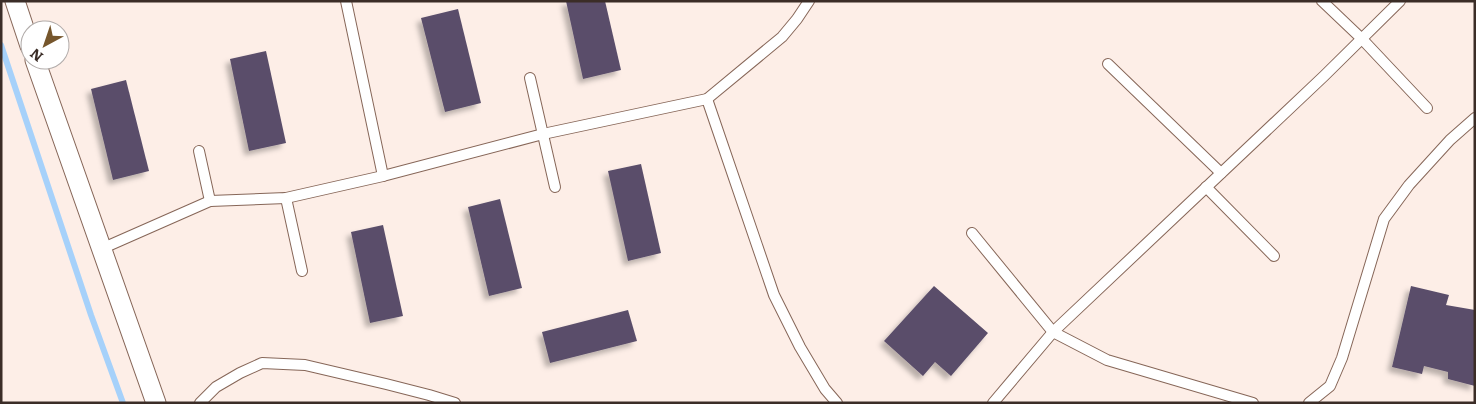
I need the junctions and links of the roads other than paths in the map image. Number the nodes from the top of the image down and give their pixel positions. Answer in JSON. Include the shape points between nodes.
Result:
{"nodes":[{"id":1,"x":14,"y":1,"type":"edge"},
{"id":2,"x":346,"y":1,"type":"edge"},
{"id":3,"x":809,"y":1,"type":"edge"},
{"id":4,"x":1322,"y":1,"type":"edge"},
{"id":5,"x":1400,"y":1,"type":"edge"},
{"id":6,"x":21,"y":20,"type":"edge"},
{"id":7,"x":1362,"y":39,"type":"junction"},
{"id":8,"x":1108,"y":64,"type":"dead end"},
{"id":9,"x":38,"y":70,"type":"edge"},
{"id":10,"x":530,"y":78,"type":"dead end"},
{"id":11,"x":707,"y":99,"type":"junction"},
{"id":12,"x":1427,"y":108,"type":"dead end"},
{"id":13,"x":1475,"y":118,"type":"edge"},
{"id":14,"x":543,"y":134,"type":"junction"},
{"id":15,"x":199,"y":151,"type":"dead end"},
{"id":16,"x":1221,"y":173,"type":"junction"},
{"id":17,"x":383,"y":176,"type":"junction"},
{"id":18,"x":555,"y":187,"type":"dead end"},
{"id":19,"x":1206,"y":188,"type":"junction"},
{"id":20,"x":286,"y":198,"type":"junction"},
{"id":21,"x":210,"y":201,"type":"junction"},
{"id":22,"x":972,"y":233,"type":"dead end"},
{"id":23,"x":101,"y":249,"type":"junction"},
{"id":24,"x":1274,"y":256,"type":"dead end"},
{"id":25,"x":302,"y":271,"type":"dead end"},
{"id":26,"x":1053,"y":332,"type":"junction"},
{"id":27,"x":156,"y":403,"type":"edge"},
{"id":28,"x":200,"y":403,"type":"edge"},
{"id":29,"x":455,"y":403,"type":"edge"},
{"id":30,"x":837,"y":403,"type":"edge"},
{"id":31,"x":993,"y":403,"type":"edge"},
{"id":32,"x":1253,"y":403,"type":"edge"},
{"id":33,"x":1309,"y":403,"type":"edge"}],
"edges":[{"from":1,"to":6,"type":"street"},
{"from":2,"to":17,"type":"lane"},
{"from":3,"to":11,"type":"lane","via":[[782,37]]},
{"from":4,"to":7,"type":"lane"},
{"from":5,"to":7,"type":"lane"},
{"from":7,"to":12,"type":"lane"},
{"from":7,"to":16,"type":"lane"},
{"from":8,"to":16,"type":"lane"},
{"from":9,"to":23,"type":"street"},
{"from":10,"to":14,"type":"lane"},
{"from":11,"to":14,"type":"lane"},
{"from":11,"to":30,"type":"lane","via":[[774,295],[800,346]]},
{"from":13,"to":33,"type":"lane","via":[[1409,185],[1384,220],[1342,358],[1330,386]]},
{"from":14,"to":17,"type":"lane"},
{"from":14,"to":18,"type":"lane"},
{"from":15,"to":21,"type":"lane"},
{"from":16,"to":19,"type":"lane"},
{"from":17,"to":20,"type":"lane"},
{"from":19,"to":24,"type":"lane"},
{"from":19,"to":26,"type":"lane"},
{"from":20,"to":21,"type":"lane"},
{"from":20,"to":25,"type":"lane"},
{"from":21,"to":23,"type":"lane"},
{"from":22,"to":26,"type":"lane"},
{"from":23,"to":27,"type":"street"},
{"from":26,"to":31,"type":"lane"},
{"from":26,"to":32,"type":"lane","via":[[1107,360]]},
{"from":28,"to":29,"type":"lane","via":[[216,387],[262,362],[305,365]]}]}
